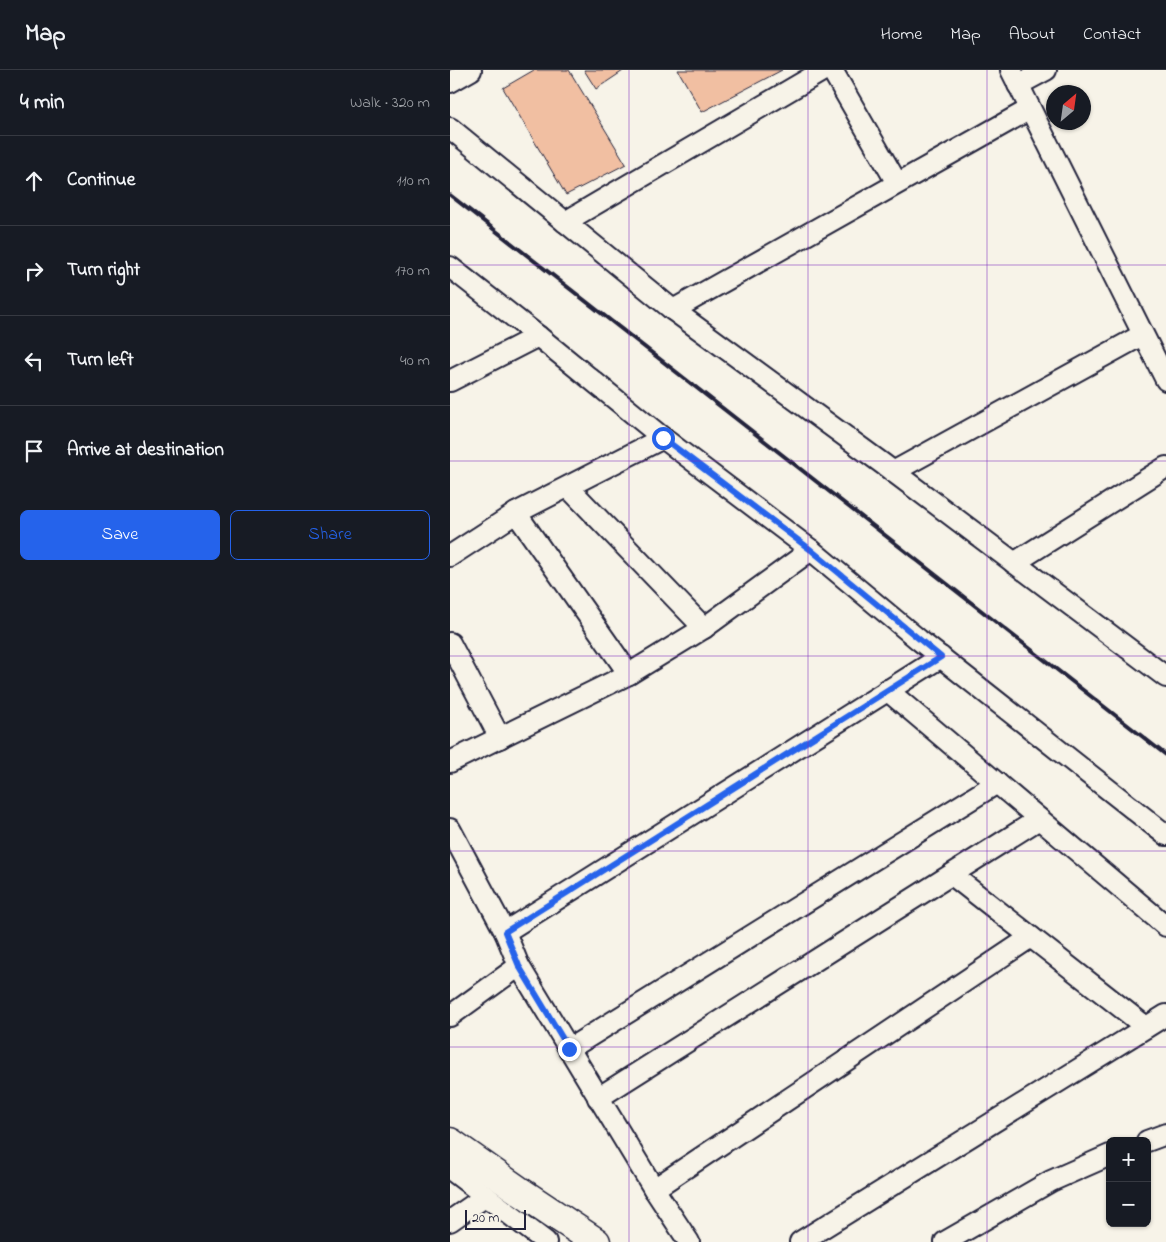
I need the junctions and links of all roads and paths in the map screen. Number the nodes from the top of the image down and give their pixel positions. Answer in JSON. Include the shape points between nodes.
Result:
{"nodes":[{"id":1,"x":470,"y":70,"type":"edge"},
{"id":2,"x":824,"y":70,"type":"edge"},
{"id":3,"x":832,"y":70,"type":"edge"},
{"id":4,"x":1046,"y":70,"type":"edge"},
{"id":5,"x":1014,"y":77,"type":"edge"},
{"id":6,"x":450,"y":82,"type":"edge"},
{"id":7,"x":1030,"y":110,"type":"junction"},
{"id":8,"x":450,"y":128,"type":"edge"},
{"id":9,"x":897,"y":183,"type":"junction"},
{"id":10,"x":565,"y":222,"type":"junction"},
{"id":11,"x":450,"y":267,"type":"edge"},
{"id":12,"x":673,"y":310,"type":"junction"},
{"id":13,"x":1142,"y":335,"type":"junction"},
{"id":14,"x":538,"y":336,"type":"junction"},
{"id":15,"x":452,"y":376,"type":"edge"},
{"id":16,"x":1166,"y":380,"type":"edge"},
{"id":17,"x":663,"y":438,"type":"junction"},
{"id":18,"x":1166,"y":468,"type":"edge"},
{"id":19,"x":893,"y":472,"type":"junction"},
{"id":20,"x":568,"y":487,"type":"junction"},
{"id":21,"x":516,"y":513,"type":"junction"},
{"id":22,"x":811,"y":550,"type":"junction"},
{"id":23,"x":450,"y":556,"type":"edge"},
{"id":24,"x":1014,"y":563,"type":"junction"},
{"id":25,"x":704,"y":628,"type":"junction"},
{"id":26,"x":450,"y":643,"type":"edge"},
{"id":27,"x":941,"y":657,"type":"junction"},
{"id":28,"x":630,"y":674,"type":"junction"},
{"id":29,"x":1166,"y":678,"type":"edge"},
{"id":30,"x":887,"y":690,"type":"junction"},
{"id":31,"x":500,"y":738,"type":"junction"},
{"id":32,"x":450,"y":762,"type":"edge"},
{"id":33,"x":997,"y":783,"type":"junction"},
{"id":34,"x":1039,"y":819,"type":"junction"},
{"id":35,"x":450,"y":829,"type":"edge"},
{"id":36,"x":1166,"y":834,"type":"edge"},
{"id":37,"x":952,"y":875,"type":"junction"},
{"id":38,"x":1166,"y":926,"type":"edge"},
{"id":39,"x":505,"y":932,"type":"junction"},
{"id":40,"x":1031,"y":937,"type":"junction"},
{"id":41,"x":519,"y":966,"type":"junction"},
{"id":42,"x":1166,"y":1015,"type":"edge"},
{"id":43,"x":450,"y":1016,"type":"edge"},
{"id":44,"x":1146,"y":1027,"type":"junction"},
{"id":45,"x":569,"y":1049,"type":"junction"},
{"id":46,"x":598,"y":1098,"type":"junction"},
{"id":47,"x":1166,"y":1134,"type":"edge"},
{"id":48,"x":1151,"y":1140,"type":"edge"},
{"id":49,"x":450,"y":1142,"type":"edge"},
{"id":50,"x":1106,"y":1157,"type":"edge"},
{"id":51,"x":450,"y":1169,"type":"edge"},
{"id":52,"x":654,"y":1189,"type":"junction"},
{"id":53,"x":486,"y":1196,"type":"junction"},
{"id":54,"x":450,"y":1221,"type":"edge"},
{"id":55,"x":546,"y":1242,"type":"edge"},
{"id":56,"x":596,"y":1242,"type":"edge"},
{"id":57,"x":689,"y":1242,"type":"edge"},
{"id":58,"x":800,"y":1242,"type":"edge"},
{"id":59,"x":945,"y":1242,"type":"edge"}],
"edges":[{"from":1,"to":6,"type":"street"},
{"from":2,"to":10,"type":"street"},
{"from":3,"to":9,"type":"street"},
{"from":4,"to":5,"type":"street"},
{"from":5,"to":7,"type":"street"},
{"from":7,"to":9,"type":"street"},
{"from":7,"to":13,"type":"street"},
{"from":8,"to":10,"type":"street"},
{"from":9,"to":12,"type":"street"},
{"from":10,"to":12,"type":"street"},
{"from":11,"to":14,"type":"street"},
{"from":12,"to":19,"type":"street"},
{"from":13,"to":16,"type":"street"},
{"from":13,"to":19,"type":"street"},
{"from":14,"to":15,"type":"street"},
{"from":14,"to":17,"type":"street"},
{"from":17,"to":20,"type":"street"},
{"from":17,"to":22,"type":"street"},
{"from":18,"to":24,"type":"street"},
{"from":19,"to":24,"type":"street"},
{"from":20,"to":21,"type":"street"},
{"from":20,"to":25,"type":"street"},
{"from":21,"to":23,"type":"street"},
{"from":21,"to":28,"type":"street"},
{"from":22,"to":25,"type":"street"},
{"from":22,"to":27,"type":"street"},
{"from":24,"to":29,"type":"street"},
{"from":25,"to":28,"type":"street"},
{"from":26,"to":31,"type":"street"},
{"from":27,"to":30,"type":"street"},
{"from":27,"to":36,"type":"street"},
{"from":28,"to":31,"type":"street"},
{"from":30,"to":33,"type":"street"},
{"from":30,"to":39,"type":"street"},
{"from":31,"to":32,"type":"street"},
{"from":33,"to":34,"type":"street"},
{"from":33,"to":45,"type":"street"},
{"from":34,"to":37,"type":"street"},
{"from":34,"to":38,"type":"street"},
{"from":35,"to":39,"type":"street"},
{"from":37,"to":40,"type":"street"},
{"from":37,"to":46,"type":"street"},
{"from":39,"to":41,"type":"street"},
{"from":40,"to":44,"type":"street"},
{"from":40,"to":52,"type":"street"},
{"from":41,"to":43,"type":"street"},
{"from":41,"to":45,"type":"street"},
{"from":42,"to":44,"type":"street"},
{"from":44,"to":58,"type":"street"},
{"from":45,"to":46,"type":"street"},
{"from":46,"to":52,"type":"street"},
{"from":47,"to":48,"type":"street"},
{"from":49,"to":56,"type":"street"},
{"from":50,"to":59,"type":"street","via":[[1051,1181]]},
{"from":51,"to":53,"type":"street"},
{"from":52,"to":57,"type":"street"},
{"from":53,"to":54,"type":"street"},
{"from":53,"to":55,"type":"street"}]}
